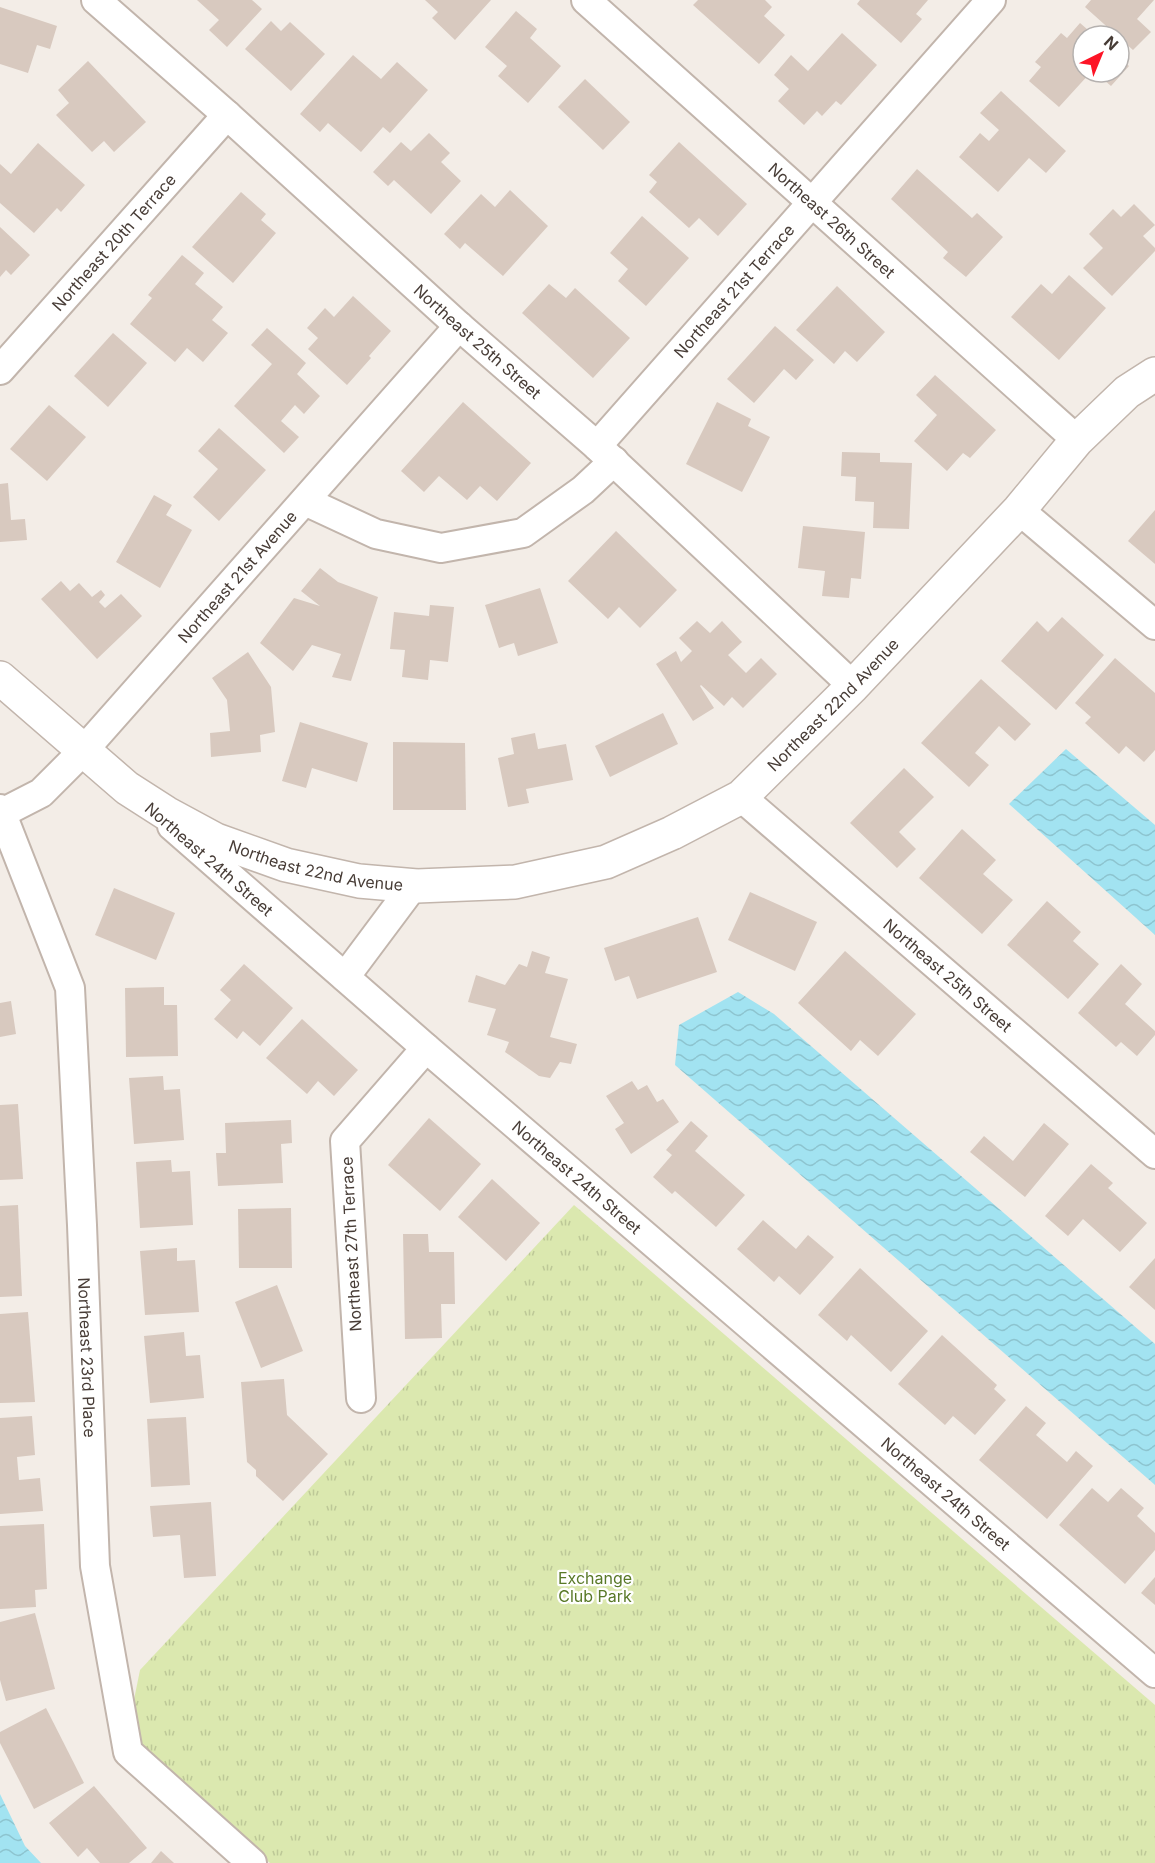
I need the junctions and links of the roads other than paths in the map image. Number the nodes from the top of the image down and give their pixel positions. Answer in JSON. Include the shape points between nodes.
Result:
{"nodes":[{"id":1,"x":96,"y":0,"type":"edge"},
{"id":2,"x":586,"y":0,"type":"edge"},
{"id":3,"x":991,"y":0,"type":"edge"},
{"id":4,"x":228,"y":115,"type":"junction"},
{"id":5,"x":812,"y":203,"type":"junction"},
{"id":6,"x":459,"y":326,"type":"junction"},
{"id":7,"x":1155,"y":356,"type":"edge"},
{"id":8,"x":0,"y":370,"type":"edge"},
{"id":9,"x":1155,"y":374,"type":"edge"},
{"id":10,"x":1127,"y":392,"type":"junction"},
{"id":11,"x":1077,"y":440,"type":"junction"},
{"id":12,"x":605,"y":454,"type":"junction"},
{"id":13,"x":305,"y":501,"type":"junction"},
{"id":14,"x":1019,"y":510,"type":"junction"},
{"id":15,"x":1155,"y":626,"type":"edge"},
{"id":16,"x":0,"y":678,"type":"edge"},
{"id":17,"x":853,"y":686,"type":"junction"},
{"id":18,"x":83,"y":751,"type":"junction"},
{"id":19,"x":127,"y":788,"type":"junction"},
{"id":20,"x":741,"y":797,"type":"junction"},
{"id":21,"x":1,"y":811,"type":"edge"},
{"id":22,"x":413,"y":886,"type":"junction"},
{"id":23,"x":345,"y":977,"type":"junction"},
{"id":24,"x":426,"y":1048,"type":"junction"},
{"id":25,"x":1155,"y":1154,"type":"edge"},
{"id":26,"x":361,"y":1398,"type":"dead end"},
{"id":27,"x":1155,"y":1673,"type":"edge"},
{"id":28,"x":252,"y":1863,"type":"edge"}],
"edges":[{"from":1,"to":4,"type":"street","name":"Northeast 25th Street"},
{"from":2,"to":5,"type":"street","name":"Northeast 26th Street"},
{"from":3,"to":5,"type":"street","name":"Northeast 21st Terrace"},
{"from":4,"to":6,"type":"street","name":"Northeast 25th Street"},
{"from":4,"to":8,"type":"street","name":"Northeast 20th Terrace"},
{"from":5,"to":11,"type":"street","name":"Northeast 26th Street"},
{"from":5,"to":12,"type":"street","name":"Northeast 21st Terrace"},
{"from":6,"to":12,"type":"street","name":"Northeast 25th Street"},
{"from":6,"to":13,"type":"street","name":"Northeast 21st Avenue"},
{"from":7,"to":10,"type":"street","name":"Northeast 22nd Avenue"},
{"from":9,"to":10,"type":"street"},
{"from":10,"to":11,"type":"street","name":"Northeast 22nd Avenue"},
{"from":11,"to":14,"type":"street","name":"Northeast 22nd Avenue"},
{"from":12,"to":13,"type":"street","name":"Northeast 21st Terrace","via":[[583,490],[523,533],[441,548],[376,534]]},
{"from":12,"to":17,"type":"street","name":"Northeast 25th Street"},
{"from":13,"to":18,"type":"street","name":"Northeast 21st Avenue"},
{"from":14,"to":15,"type":"street"},
{"from":14,"to":17,"type":"street","name":"Northeast 22nd Avenue"},
{"from":16,"to":18,"type":"street","name":"Northeast 24th Street"},
{"from":17,"to":20,"type":"street","name":"Northeast 22nd Avenue"},
{"from":18,"to":19,"type":"street","name":"Northeast 24th Street"},
{"from":18,"to":21,"type":"street","name":"Northeast 21st Avenue","via":[[41,792]]},
{"from":19,"to":22,"type":"street","name":"Northeast 22nd Avenue","via":[[216,840],[286,865],[359,881]]},
{"from":19,"to":23,"type":"street","name":"Northeast 24th Street"},
{"from":20,"to":22,"type":"street","name":"Northeast 22nd Avenue","via":[[606,862],[515,882]]},
{"from":20,"to":25,"type":"street","name":"Northeast 25th Street"},
{"from":21,"to":28,"type":"street","name":"Northeast 23rd Place","via":[[70,988],[95,1566],[128,1752]]},
{"from":22,"to":23,"type":"street","name":"Northeast 22nd Avenue"},
{"from":23,"to":24,"type":"street","name":"Northeast 24th Street"},
{"from":24,"to":26,"type":"street","name":"Northeast 27th Terrace","via":[[345,1141]]},
{"from":24,"to":27,"type":"street","name":"Northeast 24th Street"}]}
